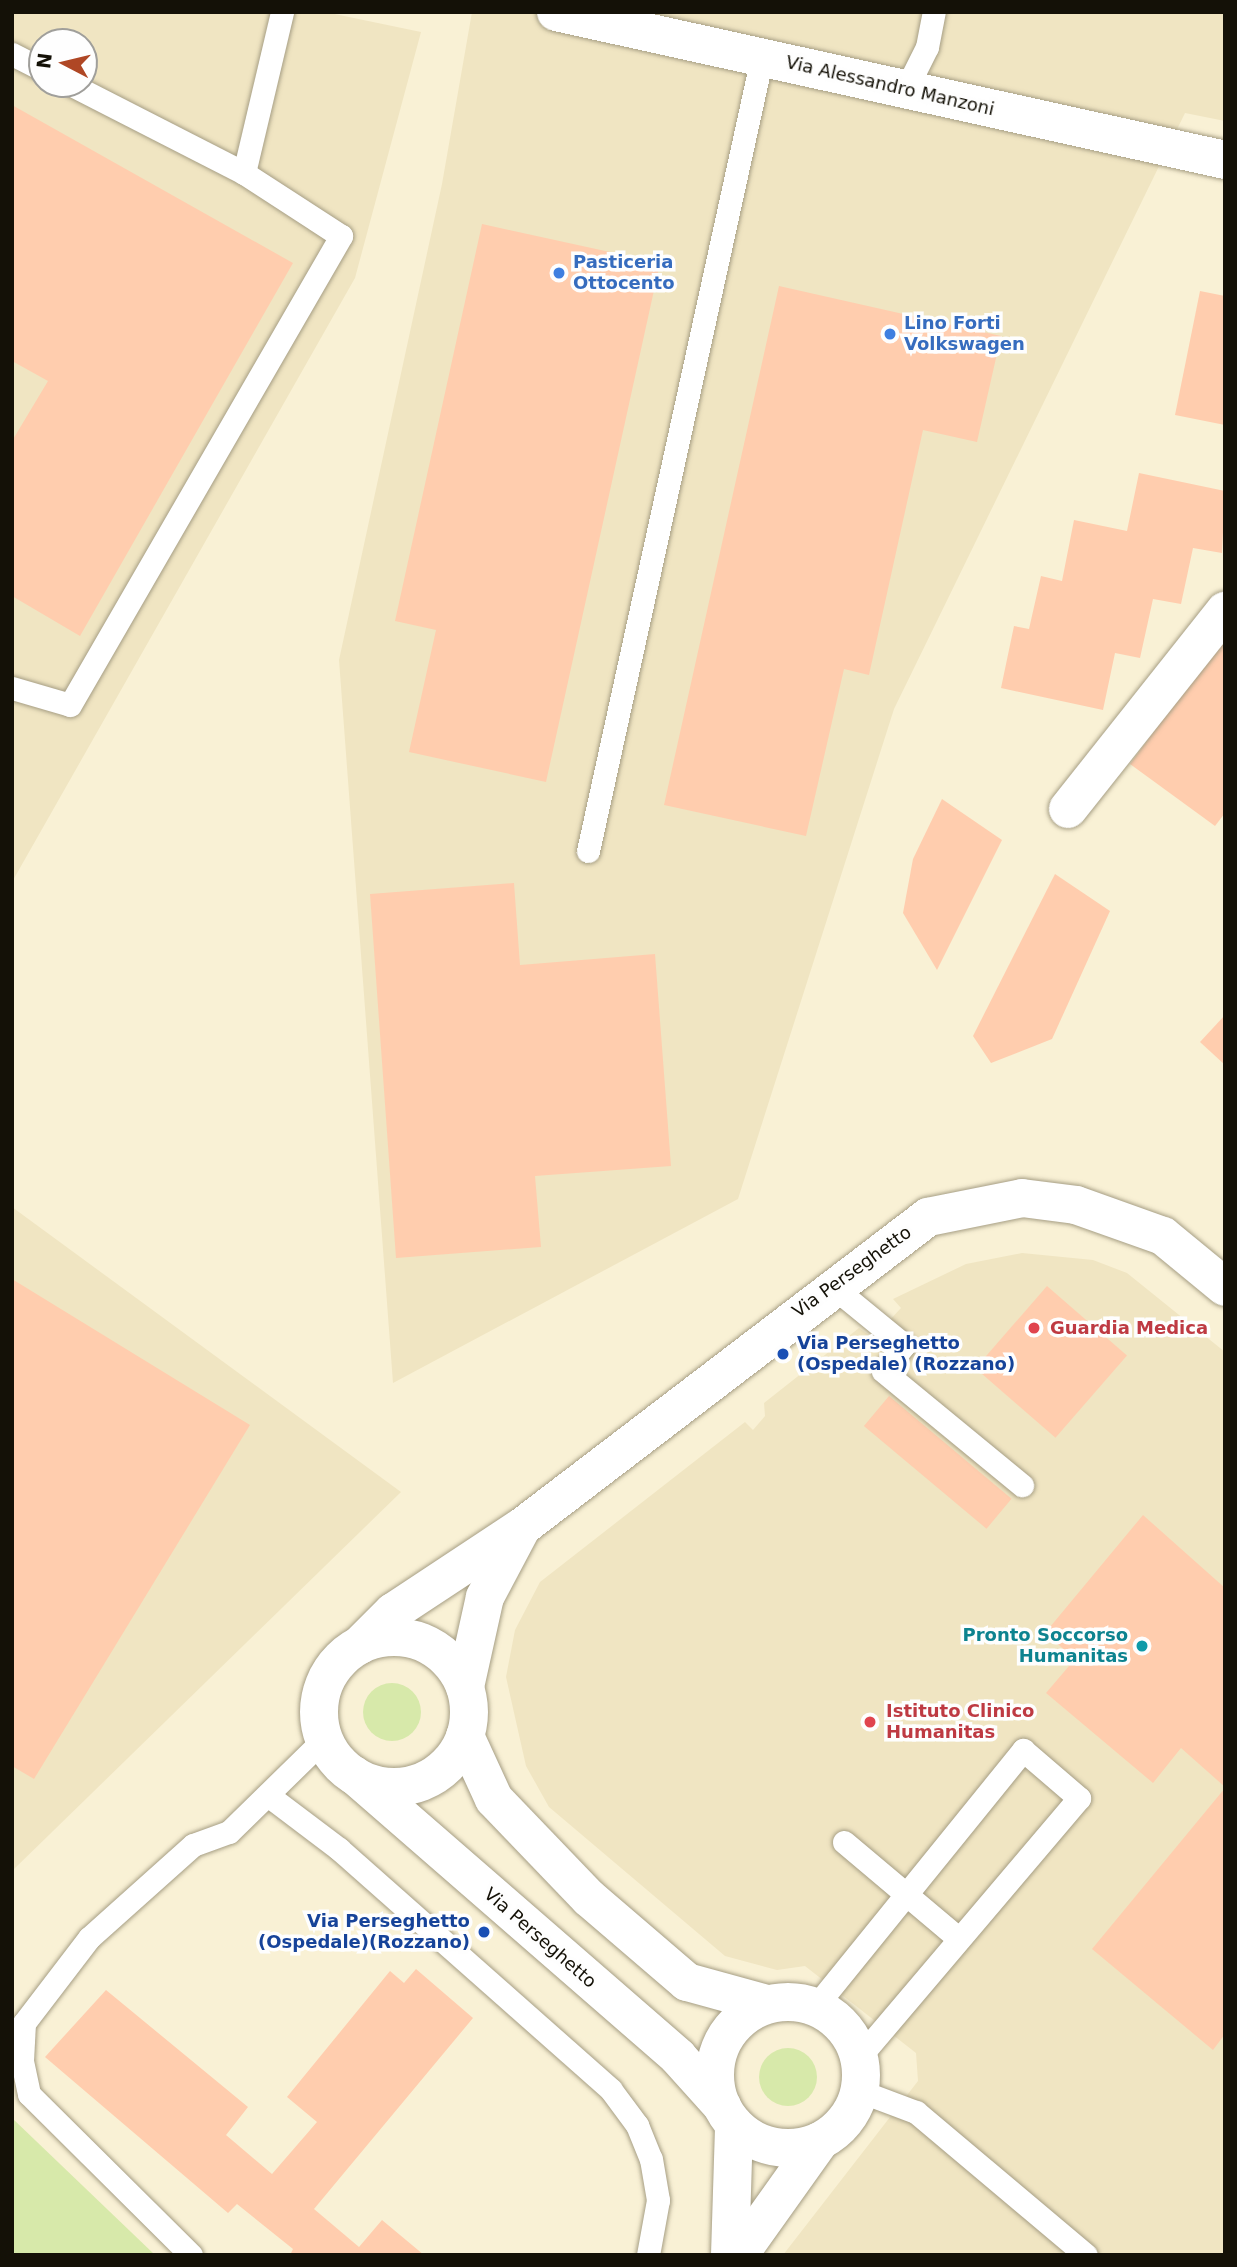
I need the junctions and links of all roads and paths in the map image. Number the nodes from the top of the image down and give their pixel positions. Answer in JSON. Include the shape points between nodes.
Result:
{"nodes":[{"id":1,"x":282,"y":12,"type":"edge"},
{"id":2,"x":556,"y":12,"type":"edge"},
{"id":3,"x":934,"y":12,"type":"edge"},
{"id":4,"x":12,"y":54,"type":"edge"},
{"id":5,"x":762,"y":57,"type":"junction"},
{"id":6,"x":28,"y":62,"type":"edge"},
{"id":7,"x":905,"y":89,"type":"junction"},
{"id":8,"x":97,"y":98,"type":"edge"},
{"id":9,"x":1225,"y":160,"type":"edge"},
{"id":10,"x":244,"y":173,"type":"junction"},
{"id":11,"x":1225,"y":611,"type":"edge"},
{"id":12,"x":12,"y":688,"type":"edge"},
{"id":13,"x":1069,"y":809,"type":"dead end"},
{"id":14,"x":588,"y":851,"type":"dead end"},
{"id":15,"x":832,"y":1286,"type":"junction"},
{"id":16,"x":1225,"y":1287,"type":"edge"},
{"id":17,"x":1022,"y":1485,"type":"dead end"},
{"id":18,"x":522,"y":1527,"type":"junction"},
{"id":19,"x":360,"y":1645,"type":"junction"},
{"id":20,"x":465,"y":1688,"type":"junction"},
{"id":21,"x":466,"y":1736,"type":"junction"},
{"id":22,"x":324,"y":1739,"type":"junction"},
{"id":23,"x":354,"y":1775,"type":"junction"},
{"id":24,"x":269,"y":1797,"type":"junction"},
{"id":25,"x":844,"y":1842,"type":"dead end"},
{"id":26,"x":903,"y":1891,"type":"junction"},
{"id":27,"x":959,"y":1940,"type":"junction"},
{"id":28,"x":767,"y":2004,"type":"junction"},
{"id":29,"x":815,"y":2007,"type":"junction"},
{"id":30,"x":860,"y":2074,"type":"junction"},
{"id":31,"x":728,"y":2115,"type":"junction"},
{"id":32,"x":820,"y":2141,"type":"junction"},
{"id":33,"x":191,"y":2255,"type":"edge"},
{"id":34,"x":648,"y":2255,"type":"edge"},
{"id":35,"x":730,"y":2255,"type":"edge"},
{"id":36,"x":739,"y":2255,"type":"edge"},
{"id":37,"x":1086,"y":2255,"type":"edge"}],
"edges":[{"from":1,"to":10,"type":"lane"},
{"from":2,"to":5,"type":"street","name":"Via Alessandro Manzoni"},
{"from":3,"to":7,"type":"lane","via":[[927,47]]},
{"from":4,"to":6,"type":"lane"},
{"from":5,"to":7,"type":"street","name":"Via Alessandro Manzoni"},
{"from":5,"to":14,"type":"lane"},
{"from":7,"to":9,"type":"street","name":"Via Alessandro Manzoni"},
{"from":8,"to":10,"type":"lane"},
{"from":10,"to":12,"type":"lane","via":[[341,236],[70,705]]},
{"from":11,"to":13,"type":"street"},
{"from":15,"to":16,"type":"street","name":"Via Perseghetto","via":[[928,1217],[1022,1198],[1122,1217],[1163,1236]]},
{"from":15,"to":17,"type":"lane","via":[[904,1345],[883,1371]]},
{"from":15,"to":18,"type":"street","name":"Via Perseghetto"},
{"from":18,"to":19,"type":"street","name":"Via Perseghetto","via":[[393,1612]]},
{"from":18,"to":20,"type":"street","name":"Via Perseghetto","via":[[485,1597]]},
{"from":19,"to":20,"type":"street","via":[[384,1637],[422,1643],[453,1665]]},
{"from":19,"to":22,"type":"street","via":[[325,1683]]},
{"from":20,"to":21,"type":"street"},
{"from":21,"to":23,"type":"street","via":[[452,1760],[419,1783],[393,1787]]},
{"from":21,"to":28,"type":"street","via":[[494,1799],[589,1898],[687,1982]]},
{"from":22,"to":23,"type":"street"},
{"from":22,"to":24,"type":"lane"},
{"from":23,"to":31,"type":"street","name":"Via Perseghetto","via":[[678,2057]]},
{"from":24,"to":33,"type":"lane","via":[[229,1832],[193,1845],[89,1938],[24,2023],[22,2061],[29,2094]]},
{"from":24,"to":34,"type":"lane","via":[[339,1849],[611,2090],[637,2125],[651,2159],[658,2200]]},
{"from":25,"to":26,"type":"lane"},
{"from":26,"to":27,"type":"lane"},
{"from":26,"to":27,"type":"lane","via":[[1023,1750],[1080,1798]]},
{"from":26,"to":29,"type":"lane"},
{"from":27,"to":30,"type":"lane"},
{"from":28,"to":29,"type":"street"},
{"from":28,"to":31,"type":"street","via":[[734,2025],[720,2048],[715,2073]]},
{"from":29,"to":30,"type":"street","via":[[838,2021]]},
{"from":30,"to":32,"type":"street","via":[[841,2126]]},
{"from":30,"to":37,"type":"lane","via":[[916,2112]]},
{"from":31,"to":32,"type":"street","via":[[780,2148]]},
{"from":31,"to":35,"type":"street"},
{"from":32,"to":36,"type":"street"}]}
